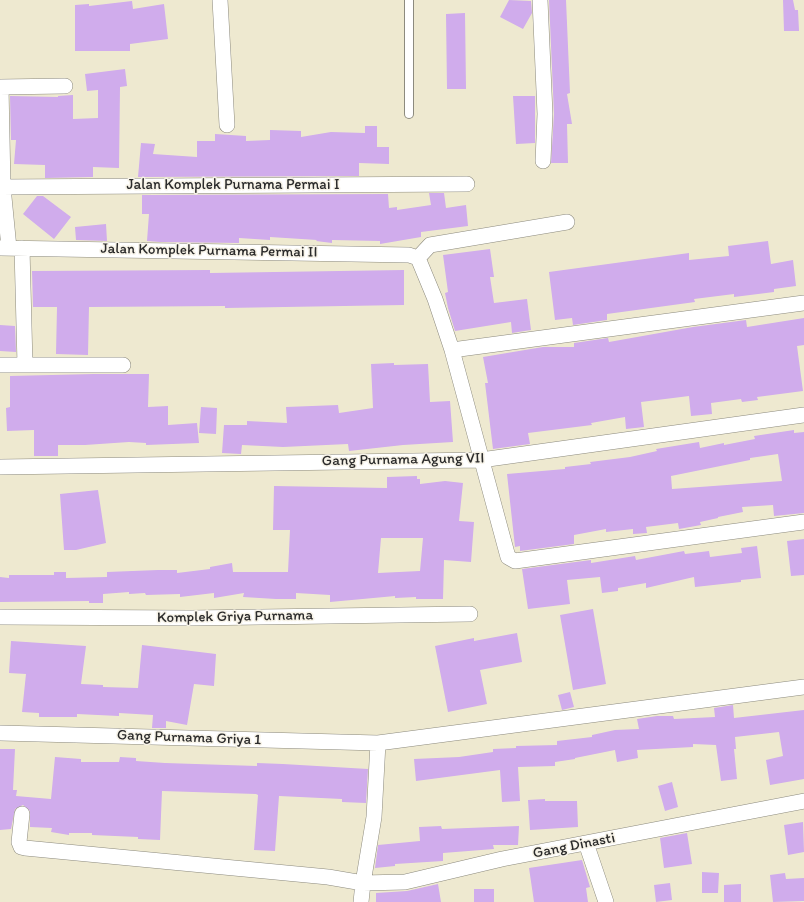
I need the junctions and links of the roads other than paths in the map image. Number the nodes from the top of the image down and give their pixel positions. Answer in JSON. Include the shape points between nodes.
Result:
{"nodes":[{"id":1,"x":220,"y":0,"type":"edge"},
{"id":2,"x":409,"y":0,"type":"edge"},
{"id":3,"x":540,"y":0,"type":"edge"},
{"id":4,"x":65,"y":86,"type":"dead end"},
{"id":5,"x":0,"y":87,"type":"edge"},
{"id":6,"x":409,"y":114,"type":"dead end"},
{"id":7,"x":227,"y":126,"type":"dead end"},
{"id":8,"x":543,"y":161,"type":"dead end"},
{"id":9,"x":467,"y":184,"type":"dead end"},
{"id":10,"x":1,"y":187,"type":"edge"},
{"id":11,"x":567,"y":222,"type":"dead end"},
{"id":12,"x":10,"y":248,"type":"edge"},
{"id":13,"x":418,"y":258,"type":"junction"},
{"id":14,"x":804,"y":303,"type":"edge"},
{"id":15,"x":452,"y":350,"type":"junction"},
{"id":16,"x":0,"y":365,"type":"edge"},
{"id":17,"x":25,"y":365,"type":"junction"},
{"id":18,"x":123,"y":365,"type":"dead end"},
{"id":19,"x":804,"y":415,"type":"edge"},
{"id":20,"x":481,"y":460,"type":"junction"},
{"id":21,"x":0,"y":467,"type":"edge"},
{"id":22,"x":804,"y":522,"type":"edge"},
{"id":23,"x":470,"y":614,"type":"dead end"},
{"id":24,"x":0,"y":618,"type":"edge"},
{"id":25,"x":804,"y":687,"type":"edge"},
{"id":26,"x":0,"y":733,"type":"edge"},
{"id":27,"x":378,"y":743,"type":"junction"},
{"id":28,"x":804,"y":801,"type":"edge"},
{"id":29,"x":22,"y":814,"type":"dead end"},
{"id":30,"x":586,"y":844,"type":"junction"},
{"id":31,"x":363,"y":883,"type":"junction"},
{"id":32,"x":361,"y":902,"type":"edge"},
{"id":33,"x":606,"y":902,"type":"edge"}],
"edges":[{"from":1,"to":7,"type":"street"},
{"from":2,"to":6,"type":"lane"},
{"from":3,"to":8,"type":"street","via":[[545,114]]},
{"from":4,"to":5,"type":"street"},
{"from":5,"to":10,"type":"street"},
{"from":9,"to":10,"type":"street","name":"Jalan Komplek Purnama Permai I"},
{"from":10,"to":12,"type":"street"},
{"from":11,"to":13,"type":"street","via":[[430,245]]},
{"from":12,"to":13,"type":"street","name":"Jalan Komplek Purnama Permai II","via":[[409,254]]},
{"from":12,"to":17,"type":"street"},
{"from":13,"to":15,"type":"street"},
{"from":14,"to":15,"type":"street"},
{"from":15,"to":20,"type":"street"},
{"from":16,"to":17,"type":"street"},
{"from":17,"to":18,"type":"street"},
{"from":19,"to":20,"type":"street","name":"Gang Purnama Agung VII"},
{"from":20,"to":21,"type":"street","name":"Gang Purnama Agung VII"},
{"from":20,"to":22,"type":"street","via":[[506,553],[515,561]]},
{"from":23,"to":24,"type":"street","name":"Komplek Griya Purnama"},
{"from":25,"to":27,"type":"street","name":"Gang Purnama Griya 1"},
{"from":26,"to":27,"type":"street","name":"Gang Purnama Griya 1"},
{"from":27,"to":31,"type":"street","via":[[374,817]]},
{"from":28,"to":30,"type":"street","name":"Gang Dinasti"},
{"from":29,"to":31,"type":"street","name":"Gang Dinasti","via":[[19,842],[21,847],[25,848],[328,877]]},
{"from":30,"to":31,"type":"street","name":"Gang Dinasti","via":[[502,859],[405,882]]},
{"from":30,"to":33,"type":"street"},
{"from":31,"to":32,"type":"street"}]}
